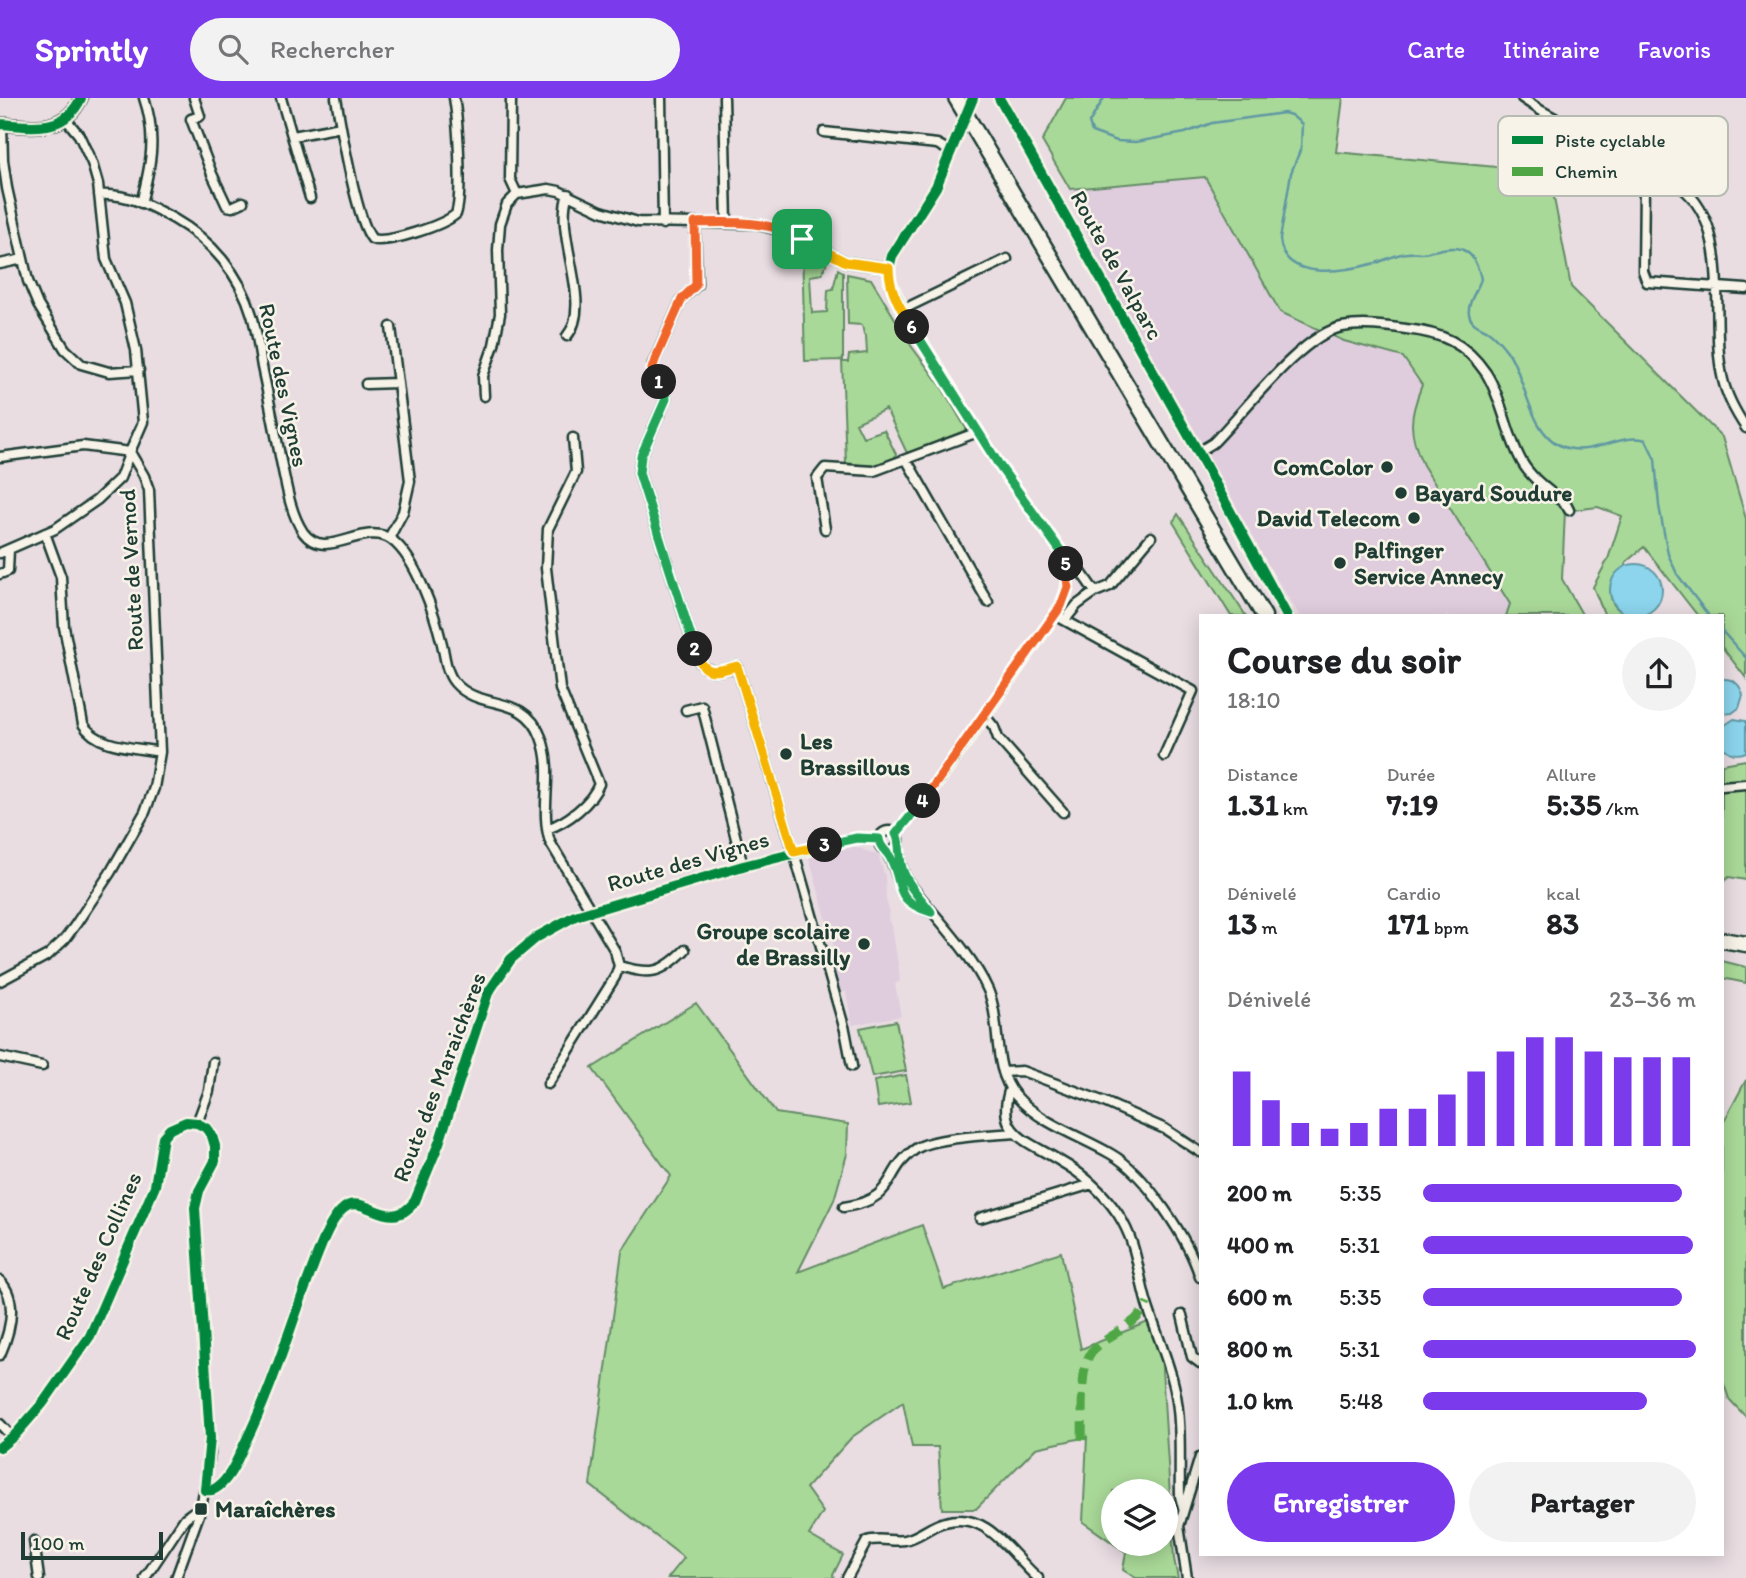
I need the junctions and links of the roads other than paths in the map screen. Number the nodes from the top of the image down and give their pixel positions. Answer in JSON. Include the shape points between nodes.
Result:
{"nodes":[{"id":1,"x":81,"y":98,"type":"edge"},
{"id":2,"x":144,"y":98,"type":"edge"},
{"id":3,"x":194,"y":98,"type":"edge"},
{"id":4,"x":281,"y":98,"type":"edge"},
{"id":5,"x":336,"y":98,"type":"edge"},
{"id":6,"x":454,"y":98,"type":"edge"},
{"id":7,"x":511,"y":98,"type":"edge"},
{"id":8,"x":661,"y":98,"type":"edge"},
{"id":9,"x":724,"y":98,"type":"edge"},
{"id":10,"x":958,"y":98,"type":"edge"},
{"id":11,"x":972,"y":98,"type":"edge"},
{"id":12,"x":999,"y":98,"type":"edge"},
{"id":13,"x":1522,"y":98,"type":"edge"},
{"id":14,"x":1551,"y":116,"type":"edge"},
{"id":15,"x":65,"y":118,"type":"junction"},
{"id":16,"x":1,"y":124,"type":"edge"},
{"id":17,"x":341,"y":127,"type":"junction"},
{"id":18,"x":824,"y":132,"type":"dead end"},
{"id":19,"x":293,"y":136,"type":"junction"},
{"id":20,"x":952,"y":147,"type":"junction"},
{"id":21,"x":517,"y":194,"type":"junction"},
{"id":22,"x":568,"y":194,"type":"junction"},
{"id":23,"x":99,"y":195,"type":"junction"},
{"id":24,"x":1644,"y":196,"type":"edge"},
{"id":25,"x":1692,"y":196,"type":"edge"},
{"id":26,"x":310,"y":198,"type":"dead end"},
{"id":27,"x":243,"y":202,"type":"dead end"},
{"id":28,"x":141,"y":203,"type":"junction"},
{"id":29,"x":727,"y":222,"type":"junction"},
{"id":30,"x":695,"y":223,"type":"junction"},
{"id":31,"x":663,"y":224,"type":"junction"},
{"id":32,"x":23,"y":258,"type":"junction"},
{"id":33,"x":1007,"y":259,"type":"dead end"},
{"id":34,"x":0,"y":264,"type":"edge"},
{"id":35,"x":889,"y":268,"type":"junction"},
{"id":36,"x":1716,"y":287,"type":"junction"},
{"id":37,"x":1746,"y":289,"type":"edge"},
{"id":38,"x":902,"y":310,"type":"junction"},
{"id":39,"x":391,"y":327,"type":"dead end"},
{"id":40,"x":567,"y":336,"type":"dead end"},
{"id":41,"x":139,"y":370,"type":"junction"},
{"id":42,"x":397,"y":383,"type":"junction"},
{"id":43,"x":366,"y":384,"type":"dead end"},
{"id":44,"x":484,"y":396,"type":"dead end"},
{"id":45,"x":1746,"y":428,"type":"edge"},
{"id":46,"x":978,"y":432,"type":"junction"},
{"id":47,"x":573,"y":438,"type":"dead end"},
{"id":48,"x":130,"y":452,"type":"junction"},
{"id":49,"x":0,"y":457,"type":"edge"},
{"id":50,"x":906,"y":459,"type":"junction"},
{"id":51,"x":1569,"y":510,"type":"dead end"},
{"id":52,"x":825,"y":529,"type":"dead end"},
{"id":53,"x":45,"y":533,"type":"junction"},
{"id":54,"x":1151,"y":537,"type":"dead end"},
{"id":55,"x":389,"y":538,"type":"junction"},
{"id":56,"x":9,"y":550,"type":"junction"},
{"id":57,"x":0,"y":554,"type":"edge"},
{"id":58,"x":1067,"y":567,"type":"junction"},
{"id":59,"x":0,"y":574,"type":"edge"},
{"id":60,"x":1095,"y":593,"type":"junction"},
{"id":61,"x":988,"y":601,"type":"dead end"},
{"id":62,"x":1263,"y":614,"type":"edge"},
{"id":63,"x":1055,"y":615,"type":"junction"},
{"id":64,"x":1065,"y":620,"type":"junction"},
{"id":65,"x":686,"y":710,"type":"dead end"},
{"id":66,"x":984,"y":715,"type":"junction"},
{"id":67,"x":160,"y":752,"type":"junction"},
{"id":68,"x":1164,"y":756,"type":"dead end"},
{"id":69,"x":1746,"y":784,"type":"edge"},
{"id":70,"x":1724,"y":786,"type":"edge"},
{"id":71,"x":1063,"y":812,"type":"dead end"},
{"id":72,"x":547,"y":829,"type":"junction"},
{"id":73,"x":896,"y":834,"type":"junction"},
{"id":74,"x":879,"y":839,"type":"junction"},
{"id":75,"x":897,"y":846,"type":"junction"},
{"id":76,"x":885,"y":850,"type":"junction"},
{"id":77,"x":794,"y":852,"type":"junction"},
{"id":78,"x":743,"y":866,"type":"junction"},
{"id":79,"x":591,"y":911,"type":"junction"},
{"id":80,"x":931,"y":912,"type":"junction"},
{"id":81,"x":1724,"y":940,"type":"edge"},
{"id":82,"x":1746,"y":944,"type":"edge"},
{"id":83,"x":685,"y":950,"type":"dead end"},
{"id":84,"x":619,"y":966,"type":"junction"},
{"id":85,"x":0,"y":981,"type":"edge"},
{"id":86,"x":0,"y":1056,"type":"edge"},
{"id":87,"x":213,"y":1062,"type":"dead end"},
{"id":88,"x":42,"y":1066,"type":"dead end"},
{"id":89,"x":852,"y":1066,"type":"dead end"},
{"id":90,"x":1003,"y":1072,"type":"junction"},
{"id":91,"x":548,"y":1084,"type":"dead end"},
{"id":92,"x":1010,"y":1088,"type":"junction"},
{"id":93,"x":197,"y":1123,"type":"junction"},
{"id":94,"x":1015,"y":1133,"type":"junction"},
{"id":95,"x":1199,"y":1151,"type":"edge"},
{"id":96,"x":1092,"y":1184,"type":"junction"},
{"id":97,"x":844,"y":1208,"type":"dead end"},
{"id":98,"x":980,"y":1218,"type":"dead end"},
{"id":99,"x":1199,"y":1275,"type":"edge"},
{"id":100,"x":0,"y":1281,"type":"edge"},
{"id":101,"x":1182,"y":1315,"type":"dead end"},
{"id":102,"x":0,"y":1355,"type":"edge"},
{"id":103,"x":1199,"y":1362,"type":"edge"},
{"id":104,"x":0,"y":1423,"type":"edge"},
{"id":105,"x":12,"y":1438,"type":"junction"},
{"id":106,"x":0,"y":1447,"type":"edge"},
{"id":107,"x":1199,"y":1460,"type":"edge"},
{"id":108,"x":205,"y":1490,"type":"junction"},
{"id":109,"x":1183,"y":1508,"type":"junction"},
{"id":110,"x":201,"y":1509,"type":"junction"},
{"id":111,"x":34,"y":1541,"type":"dead end"},
{"id":112,"x":39,"y":1578,"type":"edge"},
{"id":113,"x":145,"y":1578,"type":"edge"},
{"id":114,"x":176,"y":1578,"type":"edge"},
{"id":115,"x":847,"y":1578,"type":"edge"},
{"id":116,"x":1038,"y":1578,"type":"edge"},
{"id":117,"x":1187,"y":1578,"type":"edge"}],
"edges":[{"from":1,"to":15,"type":"street"},
{"from":2,"to":28,"type":"street","via":[[151,124],[152,161]]},
{"from":3,"to":27,"type":"street","via":[[200,116],[191,119],[216,184],[229,207]]},
{"from":4,"to":19,"type":"street"},
{"from":5,"to":17,"type":"street"},
{"from":6,"to":17,"type":"street","via":[[456,214],[385,240],[372,239],[366,229]]},
{"from":7,"to":21,"type":"street","via":[[510,179]]},
{"from":8,"to":31,"type":"street"},
{"from":9,"to":29,"type":"street"},
{"from":10,"to":62,"type":"highway"},
{"from":11,"to":20,"type":"street","bridge":true},
{"from":12,"to":51,"type":"street","name":"Route de Valparc","via":[[1198,452],[1223,433],[1294,356],[1329,331],[1368,326],[1430,331],[1455,343],[1479,363],[1495,390],[1522,463]]},
{"from":13,"to":14,"type":"street"},
{"from":15,"to":16,"type":"street","via":[[40,127]]},
{"from":15,"to":23,"type":"street","via":[[86,149]]},
{"from":16,"to":32,"type":"street","via":[[4,172]]},
{"from":17,"to":19,"type":"street"},
{"from":18,"to":20,"type":"street"},
{"from":19,"to":26,"type":"street"},
{"from":20,"to":35,"type":"street","via":[[936,187],[896,248]]},
{"from":21,"to":22,"type":"street","via":[[549,189]]},
{"from":21,"to":44,"type":"street","via":[[507,204],[500,224],[499,322],[483,376]]},
{"from":22,"to":31,"type":"street","via":[[626,220]]},
{"from":22,"to":40,"type":"street","via":[[563,213],[577,307]]},
{"from":23,"to":28,"type":"street","name":"Route des Vignes"},
{"from":23,"to":41,"type":"street","via":[[107,259],[125,303]]},
{"from":24,"to":36,"type":"street","via":[[1643,271],[1647,282]]},
{"from":25,"to":36,"type":"street","via":[[1709,227]]},
{"from":28,"to":55,"type":"street","name":"Route des Vignes","via":[[196,234],[242,288],[255,324],[294,513],[304,533],[327,545],[371,534]]},
{"from":29,"to":30,"type":"street"},
{"from":29,"to":35,"type":"street","via":[[775,228],[846,262]]},
{"from":30,"to":31,"type":"street"},
{"from":30,"to":77,"type":"street","via":[[696,285],[682,299],[653,364],[666,399],[641,456],[639,473],[698,659],[703,668],[716,672],[737,666]]},
{"from":32,"to":34,"type":"street"},
{"from":32,"to":41,"type":"street","via":[[38,305],[69,355],[100,370]]},
{"from":33,"to":38,"type":"street"},
{"from":35,"to":38,"type":"street"},
{"from":36,"to":37,"type":"street"},
{"from":36,"to":45,"type":"street","via":[[1722,378]]},
{"from":38,"to":46,"type":"street"},
{"from":39,"to":42,"type":"street"},
{"from":41,"to":48,"type":"street","via":[[143,422]]},
{"from":42,"to":43,"type":"street"},
{"from":42,"to":55,"type":"street","via":[[410,481],[403,512]]},
{"from":46,"to":50,"type":"street"},
{"from":46,"to":58,"type":"street","via":[[1060,550]]},
{"from":47,"to":72,"type":"street","via":[[576,472],[548,528],[546,568],[560,689],[599,784],[583,805]]},
{"from":48,"to":49,"type":"street","via":[[83,446]]},
{"from":48,"to":53,"type":"street","via":[[117,482],[81,512]]},
{"from":48,"to":67,"type":"street","name":"Route de Vernod","via":[[149,490]]},
{"from":50,"to":52,"type":"street","via":[[874,471],[829,467],[819,472]]},
{"from":50,"to":61,"type":"street"},
{"from":53,"to":56,"type":"street"},
{"from":53,"to":67,"type":"street","via":[[61,577],[64,627],[83,724],[101,740]]},
{"from":54,"to":60,"type":"street","via":[[1110,586]]},
{"from":55,"to":72,"type":"street","name":"Route des Vignes","via":[[429,599],[452,681],[467,693],[517,708],[536,727],[548,758]]},
{"from":56,"to":57,"type":"street"},
{"from":56,"to":59,"type":"street","via":[[8,571]]},
{"from":58,"to":60,"type":"street","via":[[1081,572]]},
{"from":58,"to":63,"type":"street","via":[[1065,597]]},
{"from":60,"to":64,"type":"street"},
{"from":63,"to":64,"type":"street"},
{"from":63,"to":66,"type":"street"},
{"from":64,"to":68,"type":"street","via":[[1193,691]]},
{"from":65,"to":78,"type":"street","via":[[702,706]]},
{"from":66,"to":71,"type":"street"},
{"from":66,"to":73,"type":"street"},
{"from":67,"to":85,"type":"street","name":"Route de Vernod","via":[[150,801],[97,894],[57,948]]},
{"from":69,"to":70,"type":"street"},
{"from":72,"to":79,"type":"street","name":"Route des Vignes"},
{"from":73,"to":74,"type":"street","via":[[887,831]]},
{"from":73,"to":75,"type":"street"},
{"from":74,"to":76,"type":"street"},
{"from":74,"to":77,"type":"street","name":"Route des Vignes","via":[[857,838]]},
{"from":75,"to":76,"type":"street"},
{"from":75,"to":80,"type":"street","via":[[906,878]]},
{"from":76,"to":80,"type":"street","via":[[907,900]]},
{"from":77,"to":78,"type":"street","name":"Route des Vignes"},
{"from":77,"to":89,"type":"street"},
{"from":78,"to":79,"type":"street","name":"Route des Vignes"},
{"from":79,"to":84,"type":"street"},
{"from":79,"to":108,"type":"street","name":"Route des Maraichères","via":[[537,937],[511,959],[492,985],[430,1168],[412,1205],[391,1215],[351,1205],[337,1215],[250,1433],[223,1482]]},
{"from":80,"to":90,"type":"street","via":[[987,988],[995,1011]]},
{"from":81,"to":82,"type":"highway"},
{"from":83,"to":84,"type":"street","via":[[655,971]]},
{"from":84,"to":91,"type":"street"},
{"from":86,"to":88,"type":"street"},
{"from":87,"to":93,"type":"street"},
{"from":90,"to":92,"type":"street"},
{"from":90,"to":95,"type":"street","via":[[1022,1071],[1102,1101],[1165,1129]]},
{"from":92,"to":94,"type":"street","via":[[1005,1105]]},
{"from":92,"to":99,"type":"street","via":[[1035,1113],[1130,1167],[1186,1243]]},
{"from":93,"to":105,"type":"street","name":"Route des Collines","via":[[180,1124],[166,1133],[155,1186],[90,1336]]},
{"from":93,"to":108,"type":"street","via":[[212,1136],[216,1156],[195,1208],[210,1438]]},
{"from":94,"to":96,"type":"street"},
{"from":94,"to":97,"type":"street","via":[[920,1146],[902,1161],[881,1194]]},
{"from":96,"to":98,"type":"street"},
{"from":96,"to":109,"type":"street","via":[[1113,1208],[1138,1258],[1175,1392]]},
{"from":100,"to":102,"type":"street","via":[[11,1305],[8,1337]]},
{"from":101,"to":103,"type":"street","via":[[1192,1357]]},
{"from":104,"to":105,"type":"street"},
{"from":105,"to":106,"type":"street","name":"Route des Collines"},
{"from":107,"to":109,"type":"street"},
{"from":108,"to":110,"type":"street"},
{"from":109,"to":117,"type":"street","via":[[1179,1532]]},
{"from":110,"to":113,"type":"street","via":[[185,1518]]},
{"from":110,"to":114,"type":"street"},
{"from":111,"to":112,"type":"street"},
{"from":115,"to":116,"type":"street","via":[[867,1541],[905,1540],[943,1522],[964,1520],[988,1528]]}]}
